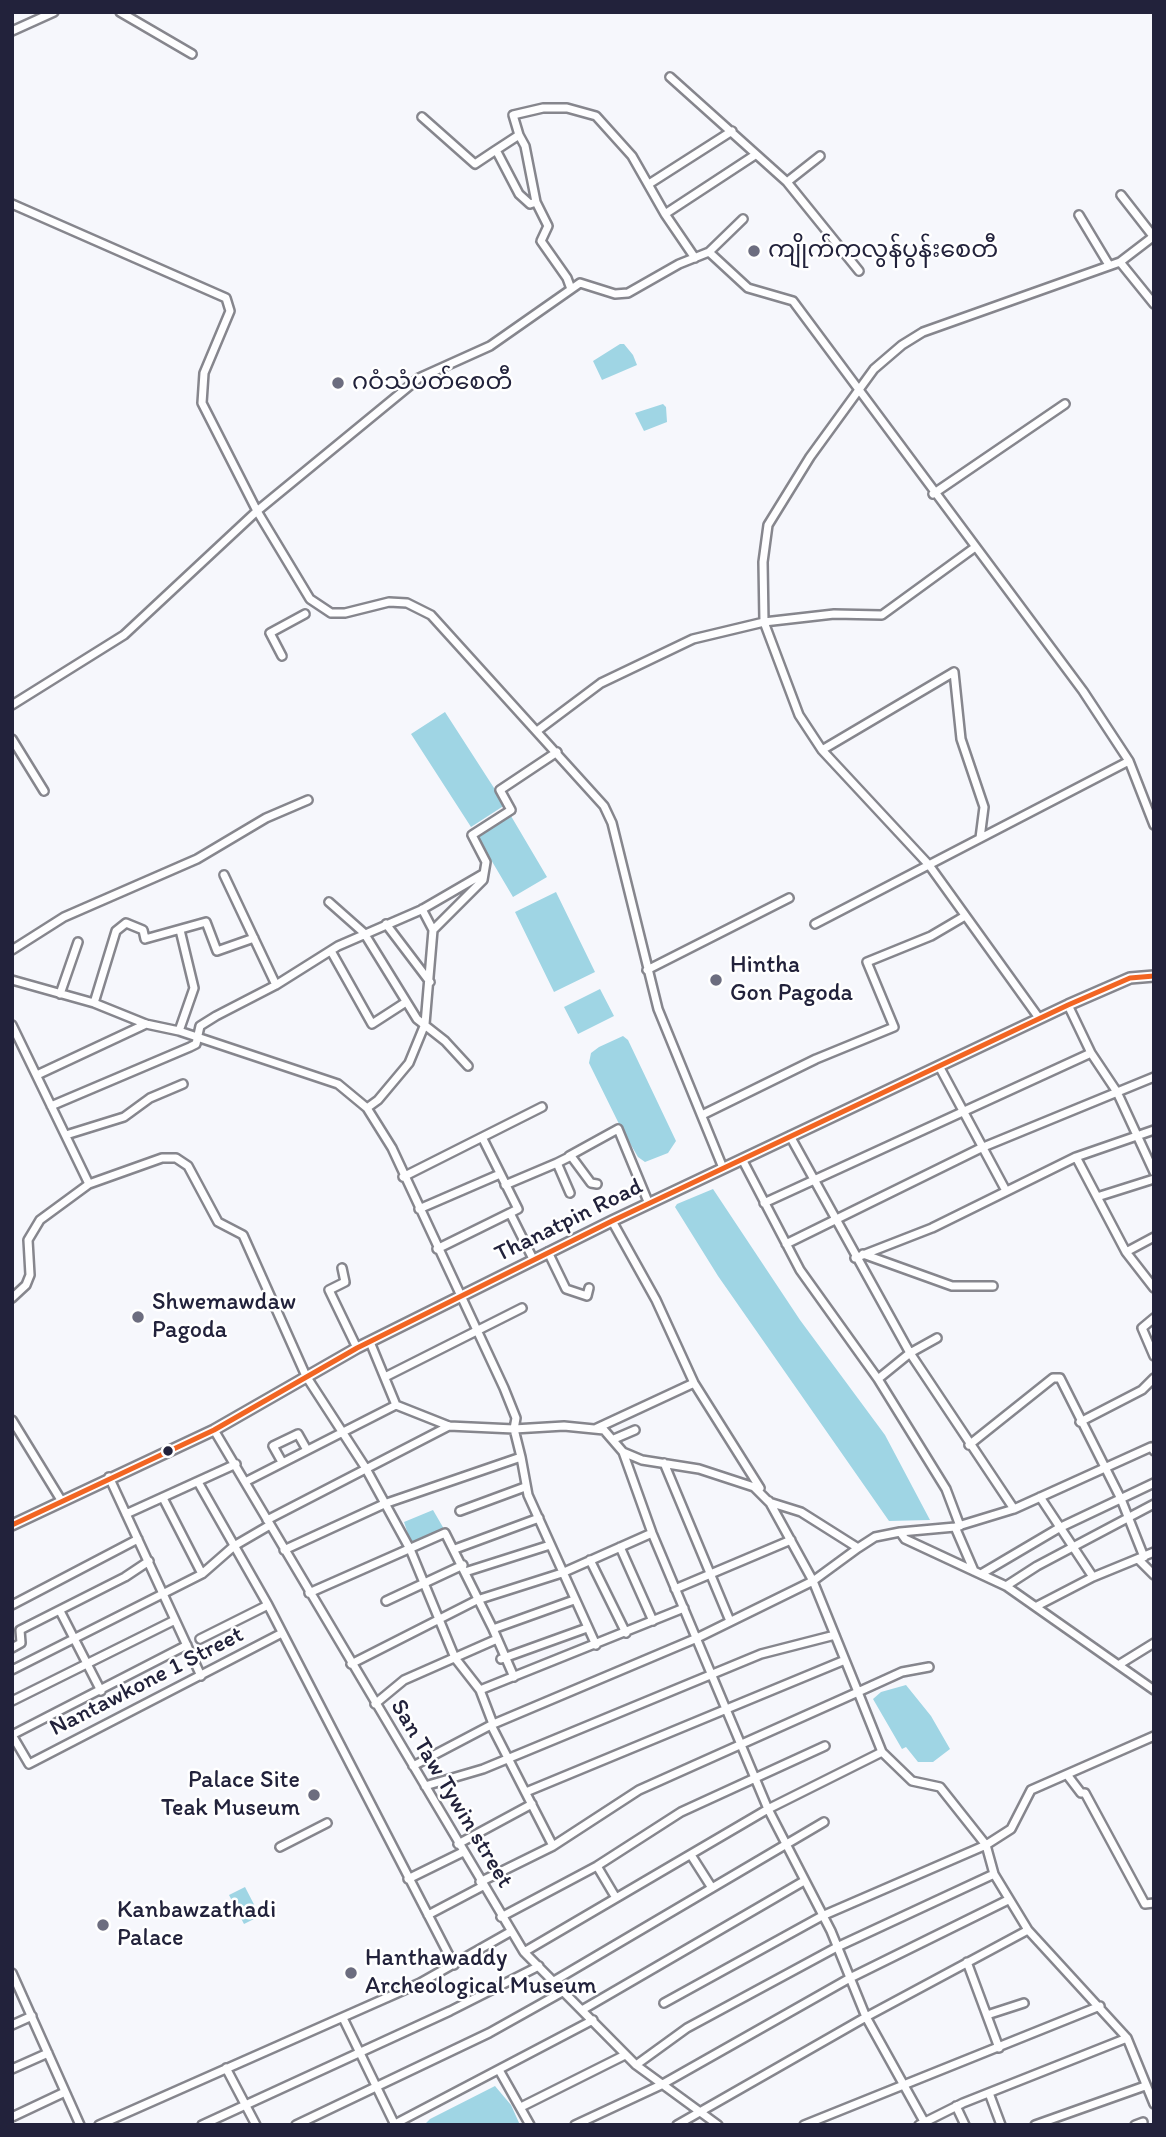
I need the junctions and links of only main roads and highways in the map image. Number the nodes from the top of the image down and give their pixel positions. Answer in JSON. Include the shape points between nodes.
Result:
{"nodes":[{"id":1,"x":1154,"y":976,"type":"edge"},
{"id":2,"x":12,"y":1525,"type":"edge"}],
"edges":[{"from":1,"to":2,"type":"main road","name":"Thanatpin Road","via":[[1130,978],[1039,1018],[612,1221],[357,1348],[214,1430]]}]}
